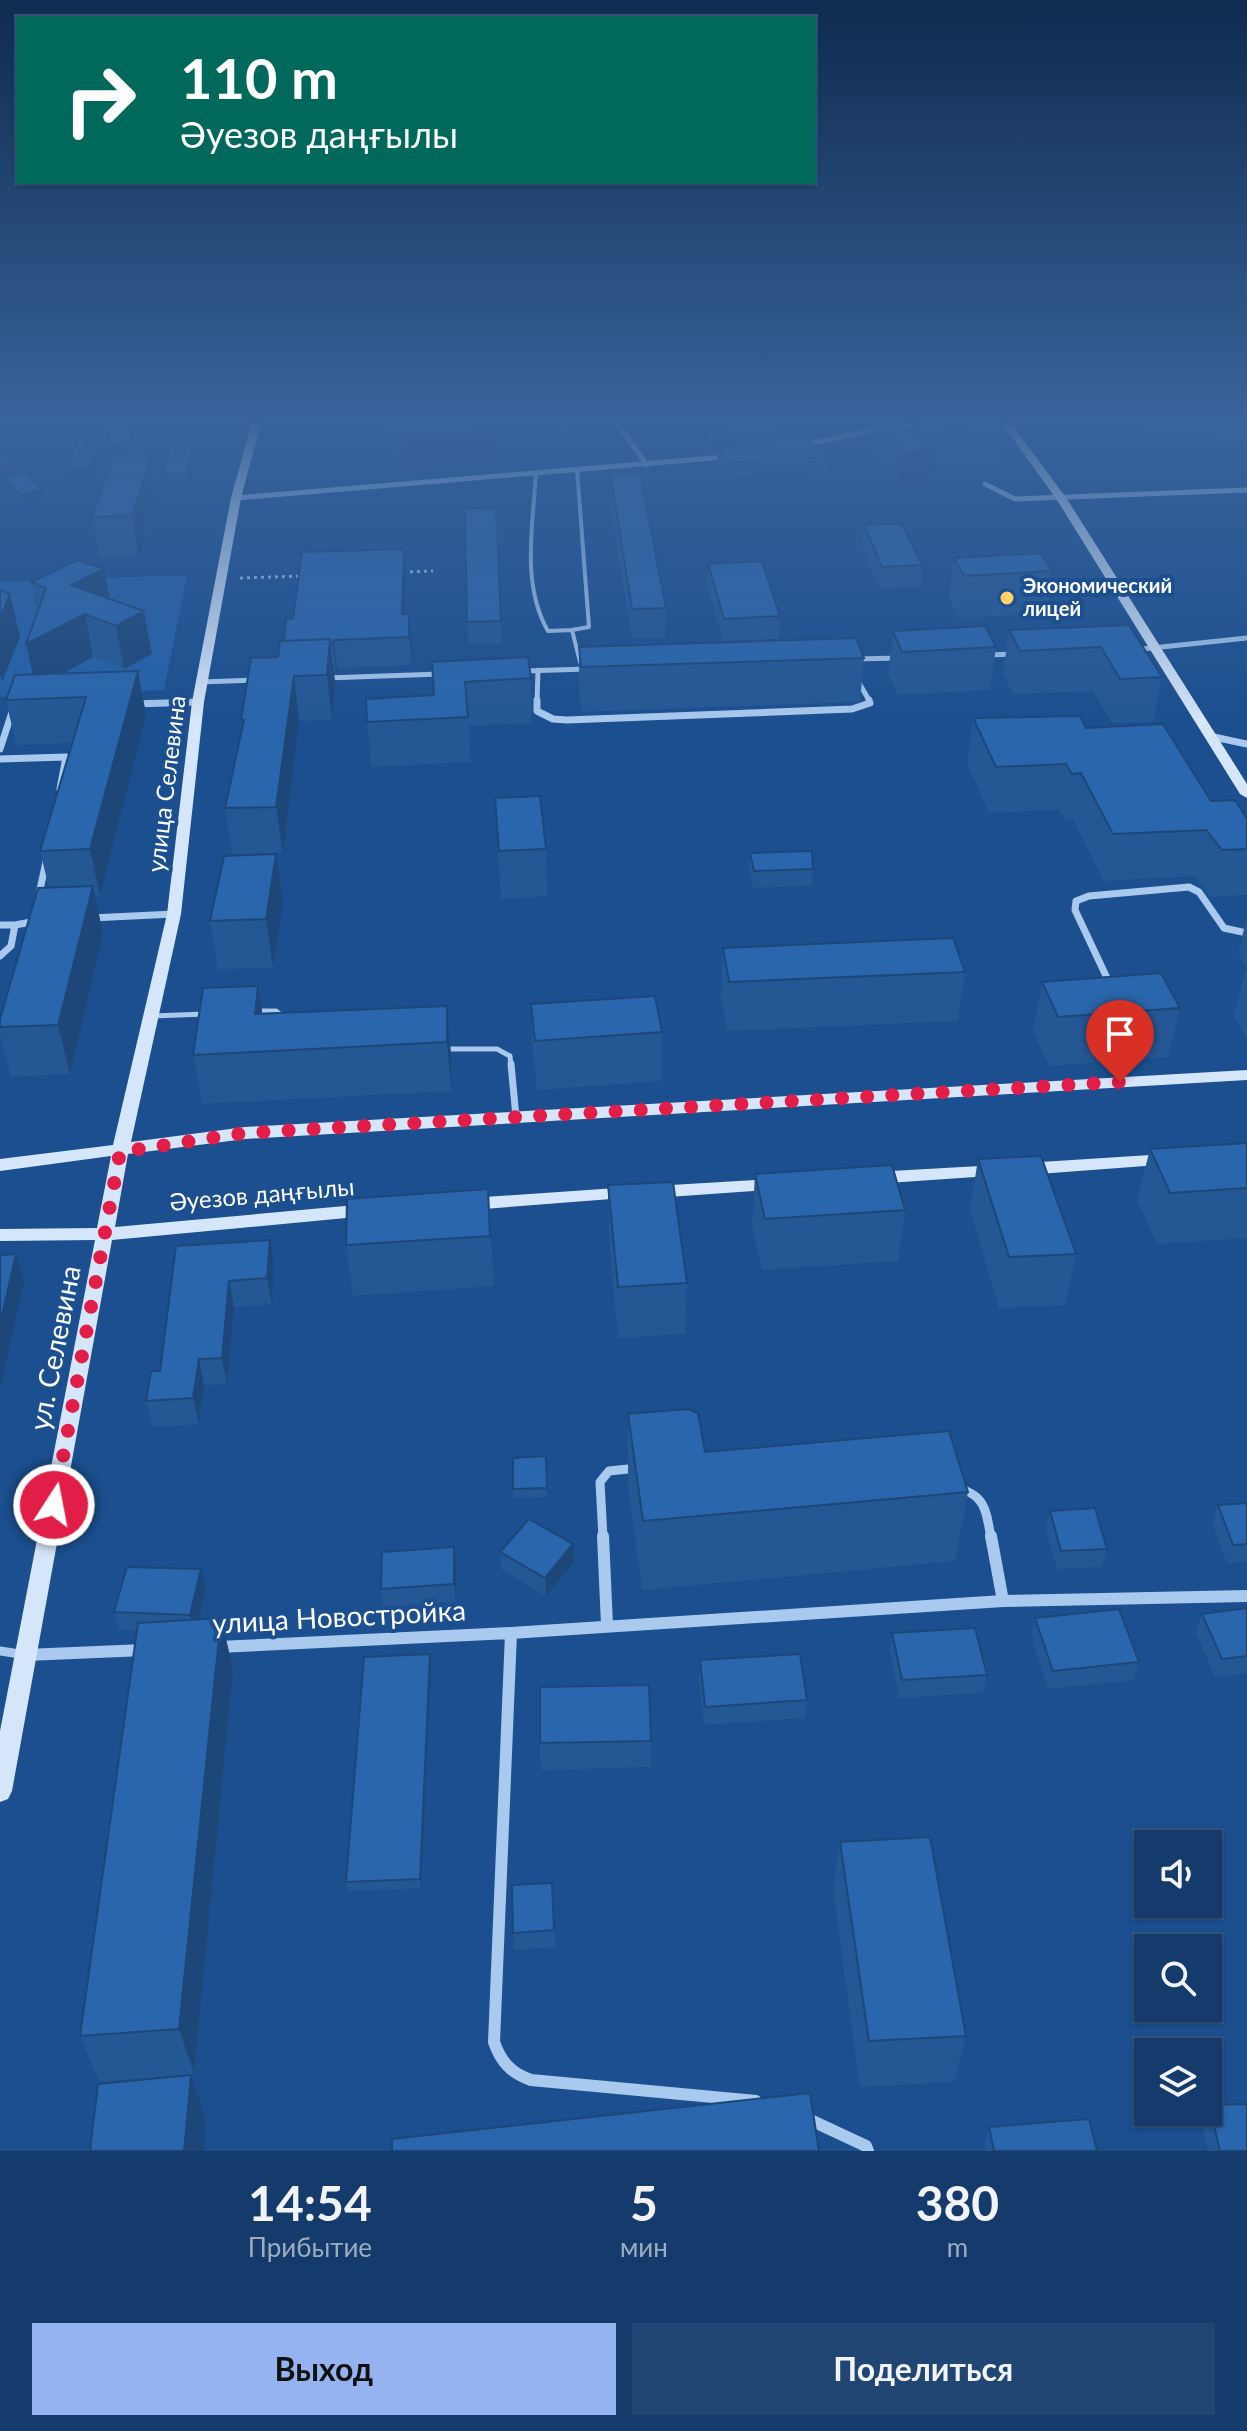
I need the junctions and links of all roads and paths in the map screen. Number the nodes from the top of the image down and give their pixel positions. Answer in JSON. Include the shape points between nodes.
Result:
{"nodes":[{"id":1,"x":231,"y":522,"type":"edge"},
{"id":2,"x":533,"y":522,"type":"edge"},
{"id":3,"x":581,"y":522,"type":"edge"},
{"id":4,"x":1077,"y":522,"type":"edge"},
{"id":5,"x":433,"y":571,"type":"dead end"},
{"id":6,"x":403,"y":572,"type":"edge"},
{"id":7,"x":312,"y":576,"type":"edge"},
{"id":8,"x":221,"y":579,"type":"junction"},
{"id":9,"x":572,"y":630,"type":"junction"},
{"id":10,"x":1247,"y":638,"type":"edge"},
{"id":11,"x":1156,"y":649,"type":"junction"},
{"id":12,"x":1125,"y":650,"type":"edge"},
{"id":13,"x":1032,"y":653,"type":"edge"},
{"id":14,"x":970,"y":655,"type":"edge"},
{"id":15,"x":909,"y":658,"type":"edge"},
{"id":16,"x":598,"y":668,"type":"edge"},
{"id":17,"x":582,"y":669,"type":"junction"},
{"id":18,"x":538,"y":670,"type":"junction"},
{"id":19,"x":507,"y":672,"type":"edge"},
{"id":20,"x":446,"y":674,"type":"edge"},
{"id":21,"x":324,"y":678,"type":"edge"},
{"id":22,"x":262,"y":680,"type":"edge"},
{"id":23,"x":201,"y":682,"type":"junction"},
{"id":24,"x":198,"y":702,"type":"junction"},
{"id":25,"x":121,"y":705,"type":"edge"},
{"id":26,"x":28,"y":708,"type":"edge"},
{"id":27,"x":0,"y":709,"type":"edge"},
{"id":28,"x":13,"y":709,"type":"junction"},
{"id":29,"x":1207,"y":736,"type":"junction"},
{"id":30,"x":1247,"y":744,"type":"edge"},
{"id":31,"x":0,"y":749,"type":"edge"},
{"id":32,"x":0,"y":759,"type":"edge"},
{"id":33,"x":1247,"y":794,"type":"edge"},
{"id":34,"x":58,"y":801,"type":"edge"},
{"id":35,"x":49,"y":846,"type":"edge"},
{"id":36,"x":174,"y":914,"type":"junction"},
{"id":37,"x":80,"y":919,"type":"edge"},
{"id":38,"x":48,"y":920,"type":"edge"},
{"id":39,"x":34,"y":921,"type":"junction"},
{"id":40,"x":0,"y":925,"type":"edge"},
{"id":41,"x":15,"y":925,"type":"junction"},
{"id":42,"x":1247,"y":933,"type":"edge"},
{"id":43,"x":0,"y":956,"type":"edge"},
{"id":44,"x":1107,"y":978,"type":"edge"},
{"id":45,"x":240,"y":1012,"type":"edge"},
{"id":46,"x":211,"y":1013,"type":"edge"},
{"id":47,"x":153,"y":1016,"type":"junction"},
{"id":48,"x":288,"y":1024,"type":"edge"},
{"id":49,"x":435,"y":1049,"type":"edge"},
{"id":50,"x":1247,"y":1075,"type":"edge"},
{"id":51,"x":516,"y":1117,"type":"junction"},
{"id":52,"x":120,"y":1152,"type":"junction"},
{"id":53,"x":1184,"y":1159,"type":"edge"},
{"id":54,"x":0,"y":1165,"type":"edge"},
{"id":55,"x":852,"y":1180,"type":"edge"},
{"id":56,"x":789,"y":1184,"type":"edge"},
{"id":57,"x":457,"y":1204,"type":"edge"},
{"id":58,"x":378,"y":1209,"type":"edge"},
{"id":59,"x":105,"y":1234,"type":"junction"},
{"id":60,"x":0,"y":1235,"type":"edge"},
{"id":61,"x":645,"y":1468,"type":"edge"},
{"id":62,"x":949,"y":1486,"type":"edge"},
{"id":63,"x":1247,"y":1596,"type":"edge"},
{"id":64,"x":1003,"y":1601,"type":"junction"},
{"id":65,"x":607,"y":1625,"type":"junction"},
{"id":66,"x":511,"y":1633,"type":"junction"},
{"id":67,"x":198,"y":1647,"type":"edge"},
{"id":68,"x":151,"y":1649,"type":"edge"},
{"id":69,"x":0,"y":1651,"type":"edge"},
{"id":70,"x":25,"y":1655,"type":"junction"},
{"id":71,"x":0,"y":1791,"type":"edge"},
{"id":72,"x":775,"y":2106,"type":"edge"},
{"id":73,"x":790,"y":2112,"type":"edge"},
{"id":74,"x":868,"y":2151,"type":"edge"}],
"edges":[{"from":1,"to":8,"type":"street","name":"улица Селевина"},
{"from":2,"to":9,"type":"lane","via":[[534,587],[542,623],[548,631]]},
{"from":3,"to":9,"type":"lane","via":[[589,627]]},
{"from":4,"to":11,"type":"street"},
{"from":5,"to":6,"type":"path"},
{"from":7,"to":8,"type":"path"},
{"from":8,"to":23,"type":"street","name":"улица Селевина"},
{"from":9,"to":17,"type":"lane"},
{"from":10,"to":11,"type":"street"},
{"from":11,"to":12,"type":"street"},
{"from":11,"to":29,"type":"street"},
{"from":13,"to":14,"type":"street"},
{"from":15,"to":18,"type":"street","via":[[847,660],[870,703],[864,708],[553,719],[537,711]]},
{"from":16,"to":17,"type":"street"},
{"from":17,"to":18,"type":"street"},
{"from":18,"to":19,"type":"street"},
{"from":20,"to":21,"type":"street"},
{"from":22,"to":23,"type":"street"},
{"from":23,"to":24,"type":"street","name":"улица Селевина"},
{"from":24,"to":25,"type":"street"},
{"from":24,"to":36,"type":"street","name":"улица Селевина"},
{"from":26,"to":28,"type":"street"},
{"from":27,"to":28,"type":"street"},
{"from":28,"to":31,"type":"street"},
{"from":29,"to":30,"type":"street"},
{"from":29,"to":33,"type":"street"},
{"from":32,"to":34,"type":"street","via":[[66,757]]},
{"from":35,"to":39,"type":"street"},
{"from":36,"to":37,"type":"street"},
{"from":36,"to":47,"type":"street","name":"улица Селевина"},
{"from":38,"to":39,"type":"street"},
{"from":39,"to":41,"type":"street"},
{"from":40,"to":41,"type":"street"},
{"from":41,"to":43,"type":"street","via":[[11,946]]},
{"from":42,"to":44,"type":"street","via":[[1224,928],[1199,892],[1189,887],[1089,896],[1076,901],[1075,910]]},
{"from":45,"to":48,"type":"lane","via":[[276,1011]]},
{"from":46,"to":47,"type":"lane"},
{"from":47,"to":52,"type":"street","name":"улица Селевина"},
{"from":49,"to":51,"type":"lane","via":[[505,1051],[510,1056]]},
{"from":50,"to":51,"type":"street"},
{"from":51,"to":52,"type":"street","via":[[245,1133]]},
{"from":52,"to":54,"type":"street"},
{"from":52,"to":59,"type":"street","name":"ул. Селевина"},
{"from":53,"to":55,"type":"street"},
{"from":56,"to":57,"type":"street"},
{"from":58,"to":59,"type":"street","name":"Әуезов даңғылы"},
{"from":59,"to":60,"type":"street","name":"Әуезов даңғылы"},
{"from":59,"to":70,"type":"street","name":"ул. Селевина"},
{"from":61,"to":65,"type":"street","via":[[618,1467],[600,1482]]},
{"from":62,"to":64,"type":"street","via":[[984,1501]]},
{"from":63,"to":64,"type":"street","name":"улица Новостройка"},
{"from":64,"to":65,"type":"street","name":"улица Новостройка"},
{"from":65,"to":66,"type":"street","name":"улица Новостройка"},
{"from":66,"to":67,"type":"street","name":"улица Новостройка"},
{"from":66,"to":72,"type":"street","via":[[494,2042],[499,2057],[509,2071],[531,2080]]},
{"from":68,"to":70,"type":"street"},
{"from":69,"to":70,"type":"lane"},
{"from":70,"to":71,"type":"street","name":"ул. Селевина"},
{"from":73,"to":74,"type":"street","via":[[834,2128]]}]}
